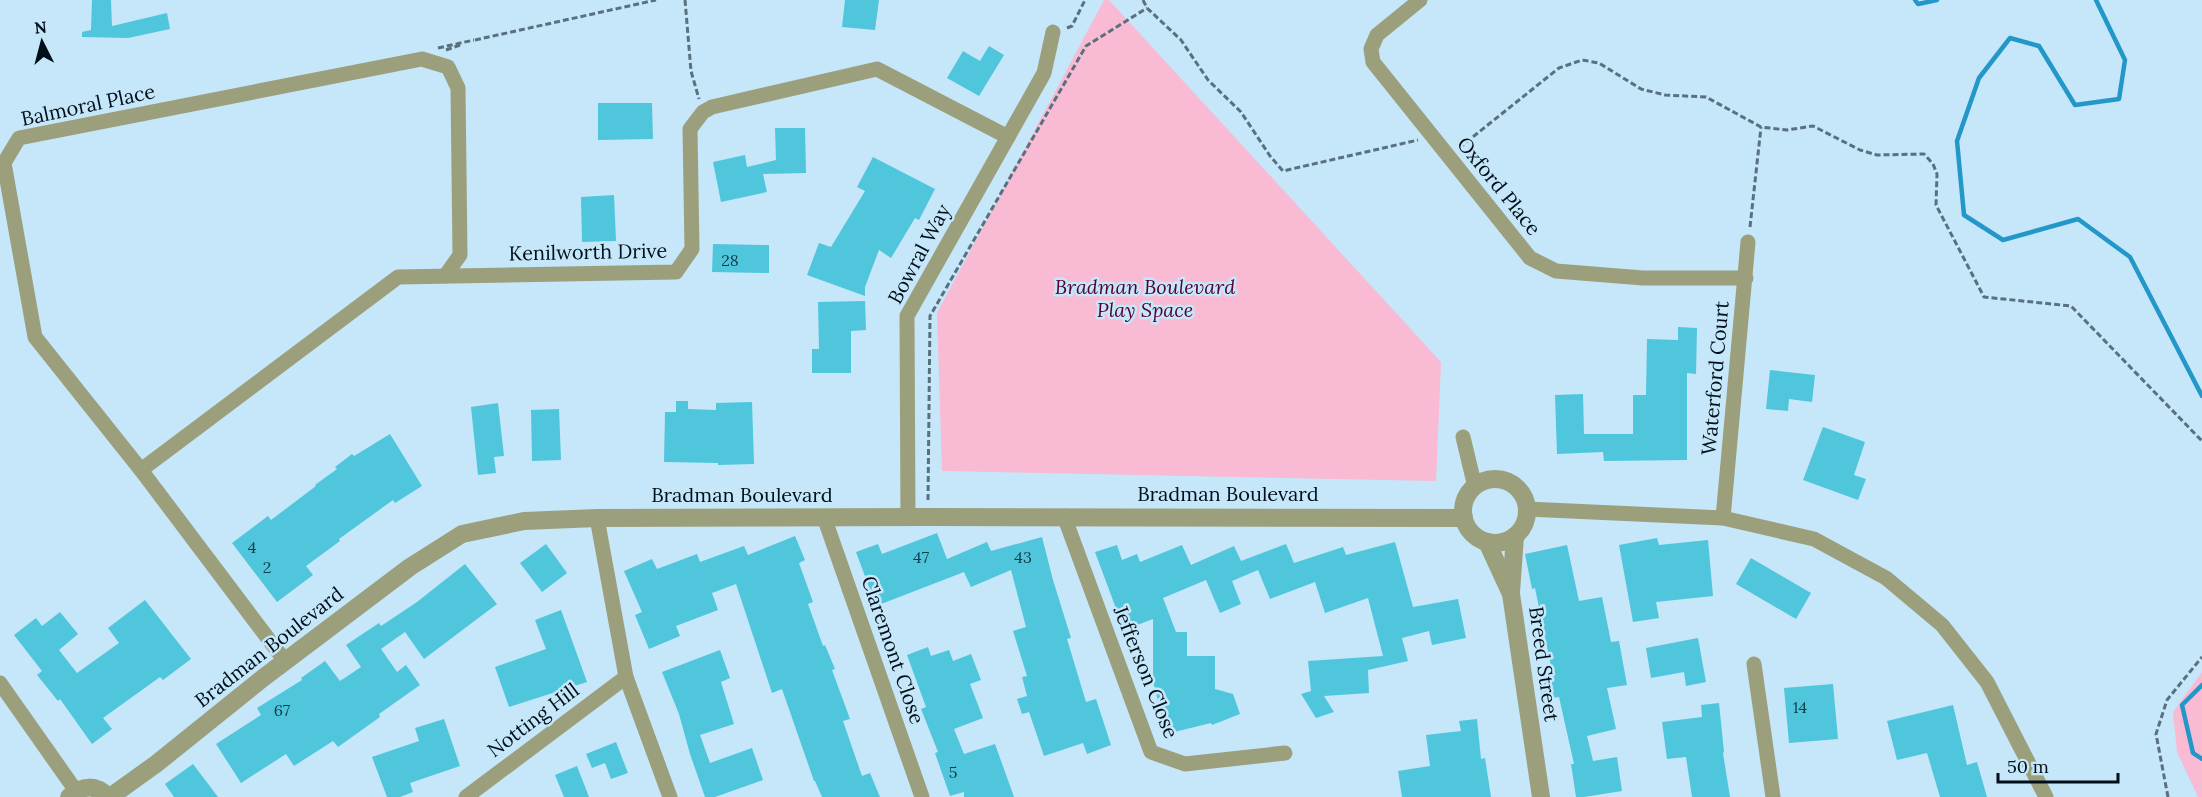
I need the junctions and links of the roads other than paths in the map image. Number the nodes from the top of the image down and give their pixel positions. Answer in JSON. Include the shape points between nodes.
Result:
{"nodes":[{"id":1,"x":1420,"y":0,"type":"edge"},
{"id":2,"x":1053,"y":32,"type":"road end"},
{"id":3,"x":1008,"y":137,"type":"junction"},
{"id":4,"x":1748,"y":242,"type":"road end"},
{"id":5,"x":445,"y":276,"type":"junction"},
{"id":6,"x":1746,"y":278,"type":"junction"},
{"id":7,"x":1463,"y":437,"type":"dead end"},
{"id":8,"x":141,"y":470,"type":"junction"},
{"id":9,"x":1475,"y":487,"type":"junction"},
{"id":10,"x":1527,"y":509,"type":"junction"},
{"id":11,"x":1064,"y":516,"type":"junction"},
{"id":12,"x":824,"y":517,"type":"junction"},
{"id":13,"x":908,"y":517,"type":"junction"},
{"id":14,"x":597,"y":518,"type":"junction"},
{"id":15,"x":1464,"y":518,"type":"junction"},
{"id":16,"x":1723,"y":518,"type":"junction"},
{"id":17,"x":1515,"y":536,"type":"junction"},
{"id":18,"x":1487,"y":542,"type":"junction"},
{"id":19,"x":1511,"y":594,"type":"junction"},
{"id":20,"x":285,"y":661,"type":"junction"},
{"id":21,"x":1754,"y":664,"type":"dead end"},
{"id":22,"x":626,"y":677,"type":"junction"},
{"id":23,"x":0,"y":683,"type":"edge"},
{"id":24,"x":1285,"y":753,"type":"dead end"},
{"id":25,"x":72,"y":794,"type":"edge"},
{"id":26,"x":109,"y":797,"type":"edge"},
{"id":27,"x":466,"y":797,"type":"edge"},
{"id":28,"x":670,"y":797,"type":"edge"},
{"id":29,"x":922,"y":797,"type":"edge"},
{"id":30,"x":1541,"y":797,"type":"edge"},
{"id":31,"x":1773,"y":797,"type":"edge"},
{"id":32,"x":2046,"y":797,"type":"edge"}],
"edges":[{"from":1,"to":6,"type":"street","name":"Oxford Place","via":[[1377,35],[1371,49],[1373,62],[1530,258],[1556,271],[1643,278]]},
{"from":2,"to":3,"type":"street","name":"Bowral Way","via":[[1044,73]]},
{"from":3,"to":5,"type":"street","name":"Kenilworth Drive","via":[[877,69],[712,107],[690,129],[692,249],[676,272]]},
{"from":3,"to":13,"type":"street","name":"Bowral Way","via":[[907,316]]},
{"from":4,"to":6,"type":"street","name":"Waterford Court"},
{"from":5,"to":8,"type":"street","name":"Kenilworth Drive","via":[[398,277]]},
{"from":5,"to":8,"type":"street","name":"Balmoral Place","via":[[460,255],[458,88],[448,67],[422,59],[19,138],[4,163],[35,337]]},
{"from":6,"to":16,"type":"street","name":"Waterford Court"},
{"from":7,"to":9,"type":"street"},
{"from":8,"to":20,"type":"street","name":"Balmoral Place"},
{"from":9,"to":10,"type":"street","via":[[1492,480],[1510,483],[1523,496]]},
{"from":9,"to":15,"type":"street","via":[[1465,501]]},
{"from":10,"to":16,"type":"street"},
{"from":10,"to":17,"type":"street","via":[[1522,528]]},
{"from":11,"to":13,"type":"street","name":"Bradman Boulevard"},
{"from":11,"to":15,"type":"street","name":"Bradman Boulevard"},
{"from":11,"to":24,"type":"street","name":"Jefferson Close","via":[[1151,752],[1185,764]]},
{"from":12,"to":13,"type":"street","name":"Bradman Boulevard"},
{"from":12,"to":14,"type":"street","name":"Bradman Boulevard"},
{"from":12,"to":29,"type":"street","name":"Claremont Close"},
{"from":14,"to":20,"type":"street","name":"Bradman Boulevard","via":[[524,521],[462,534],[410,567]]},
{"from":14,"to":22,"type":"street"},
{"from":15,"to":18,"type":"street","via":[[1472,533]]},
{"from":16,"to":32,"type":"street","via":[[1814,539],[1886,578],[1942,625],[1987,682]]},
{"from":17,"to":18,"type":"street","via":[[1507,541]]},
{"from":17,"to":19,"type":"street"},
{"from":18,"to":19,"type":"street","name":"Breed Street"},
{"from":19,"to":30,"type":"street","name":"Breed Street"},
{"from":20,"to":26,"type":"street","name":"Bradman Boulevard"},
{"from":21,"to":31,"type":"street"},
{"from":22,"to":27,"type":"street","name":"Notting Hill"},
{"from":22,"to":28,"type":"street"},
{"from":23,"to":25,"type":"street"},
{"from":25,"to":26,"type":"street","via":[[83,787],[94,787]]}]}
